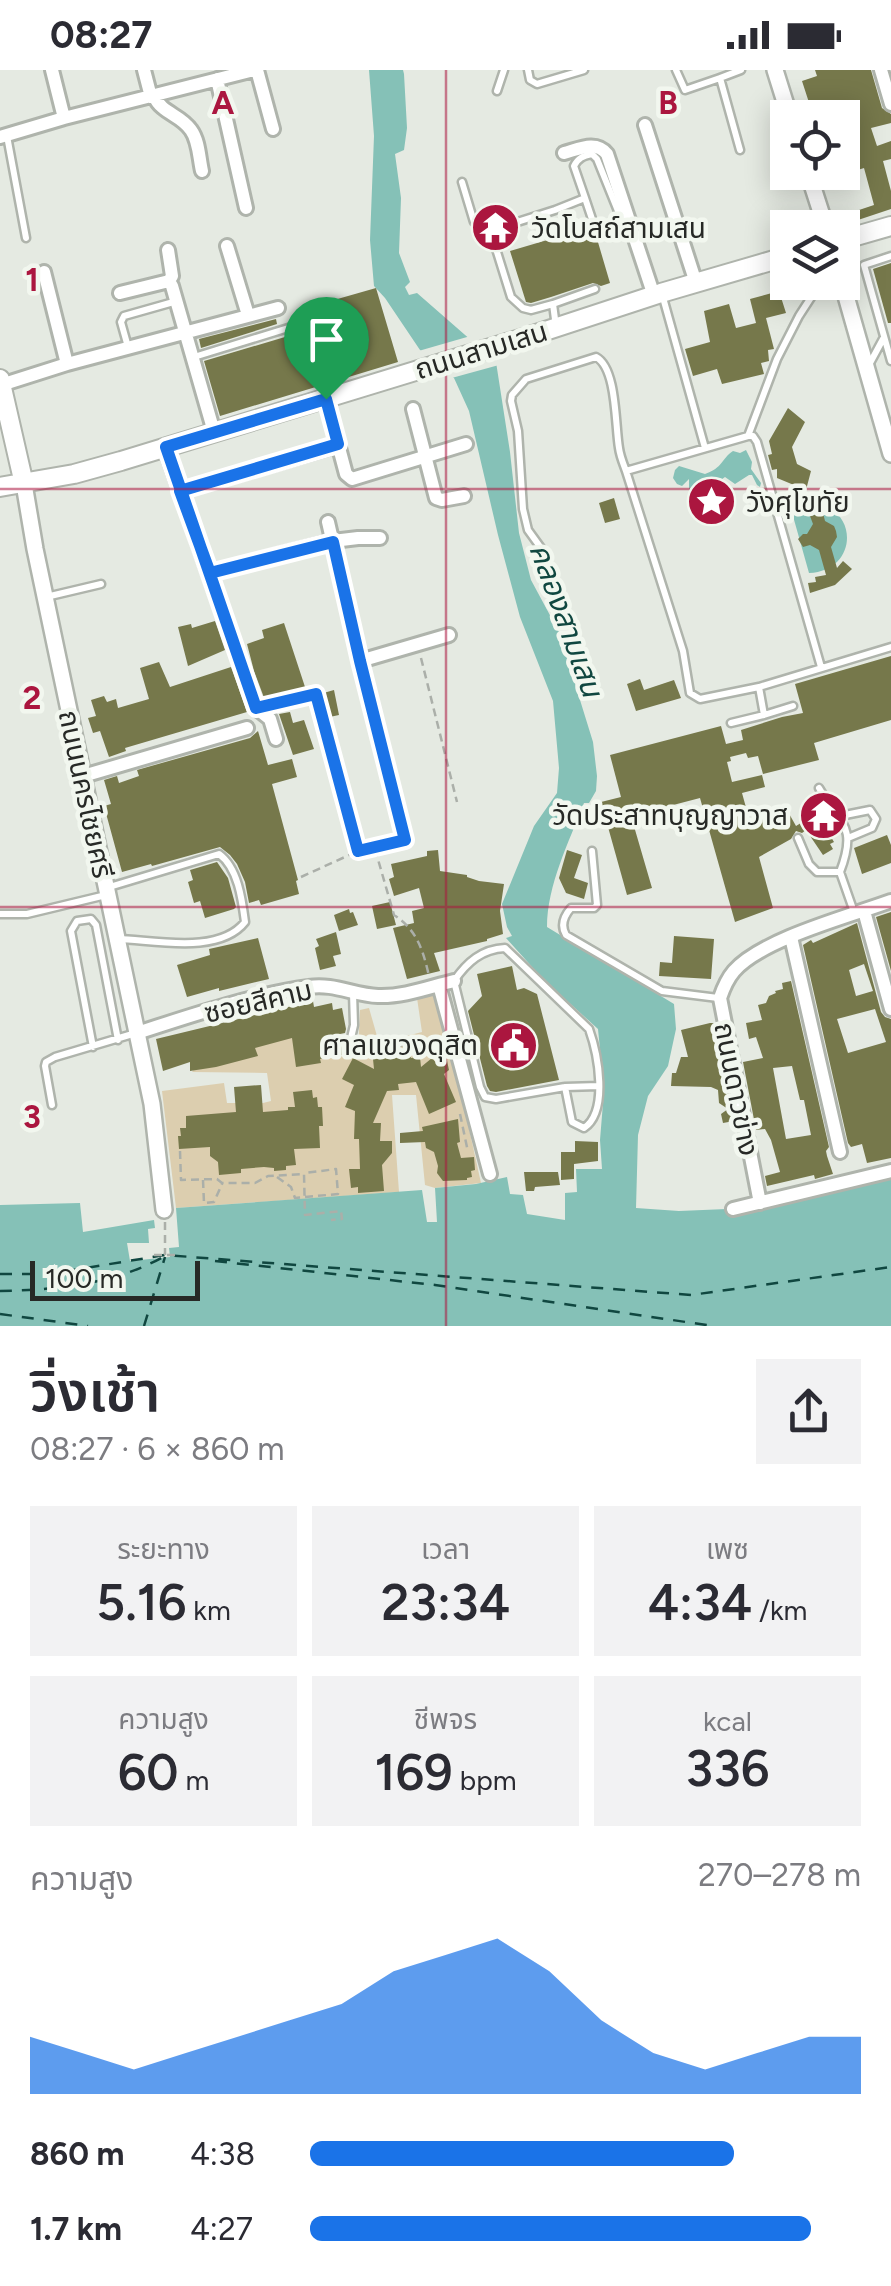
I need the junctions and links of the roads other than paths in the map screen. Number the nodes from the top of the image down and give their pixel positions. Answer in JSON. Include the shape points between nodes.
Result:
{"nodes":[{"id":1,"x":52,"y":70,"type":"edge"},
{"id":2,"x":144,"y":70,"type":"edge"},
{"id":3,"x":504,"y":70,"type":"edge"},
{"id":4,"x":528,"y":70,"type":"edge"},
{"id":5,"x":584,"y":70,"type":"edge"},
{"id":6,"x":676,"y":70,"type":"edge"},
{"id":7,"x":742,"y":70,"type":"edge"},
{"id":8,"x":775,"y":70,"type":"edge"},
{"id":9,"x":880,"y":70,"type":"edge"},
{"id":10,"x":249,"y":71,"type":"edge"},
{"id":11,"x":720,"y":78,"type":"junction"},
{"id":12,"x":217,"y":79,"type":"junction"},
{"id":13,"x":497,"y":91,"type":"dead end"},
{"id":14,"x":152,"y":96,"type":"junction"},
{"id":15,"x":784,"y":100,"type":"edge"},
{"id":16,"x":891,"y":104,"type":"edge"},
{"id":17,"x":64,"y":118,"type":"junction"},
{"id":18,"x":645,"y":125,"type":"dead end"},
{"id":19,"x":273,"y":128,"type":"dead end"},
{"id":20,"x":3,"y":136,"type":"edge"},
{"id":21,"x":740,"y":150,"type":"dead end"},
{"id":22,"x":564,"y":153,"type":"dead end"},
{"id":23,"x":202,"y":171,"type":"dead end"},
{"id":24,"x":462,"y":182,"type":"dead end"},
{"id":25,"x":585,"y":198,"type":"junction"},
{"id":26,"x":246,"y":208,"type":"dead end"},
{"id":27,"x":630,"y":224,"type":"junction"},
{"id":28,"x":594,"y":225,"type":"dead end"},
{"id":29,"x":891,"y":226,"type":"edge"},
{"id":30,"x":489,"y":230,"type":"junction"},
{"id":31,"x":860,"y":235,"type":"edge"},
{"id":32,"x":26,"y":238,"type":"dead end"},
{"id":33,"x":227,"y":246,"type":"dead end"},
{"id":34,"x":168,"y":250,"type":"dead end"},
{"id":35,"x":891,"y":256,"type":"edge"},
{"id":36,"x":770,"y":261,"type":"edge"},
{"id":37,"x":44,"y":272,"type":"dead end"},
{"id":38,"x":169,"y":281,"type":"junction"},
{"id":39,"x":696,"y":283,"type":"junction"},
{"id":40,"x":596,"y":288,"type":"dead end"},
{"id":41,"x":120,"y":292,"type":"dead end"},
{"id":42,"x":658,"y":295,"type":"junction"},
{"id":43,"x":811,"y":300,"type":"edge"},
{"id":44,"x":847,"y":300,"type":"edge"},
{"id":45,"x":176,"y":301,"type":"junction"},
{"id":46,"x":552,"y":304,"type":"junction"},
{"id":47,"x":278,"y":308,"type":"dead end"},
{"id":48,"x":248,"y":315,"type":"junction"},
{"id":49,"x":298,"y":326,"type":"dead end"},
{"id":50,"x":556,"y":328,"type":"junction"},
{"id":51,"x":186,"y":332,"type":"junction"},
{"id":52,"x":884,"y":337,"type":"junction"},
{"id":53,"x":128,"y":348,"type":"junction"},
{"id":54,"x":193,"y":357,"type":"junction"},
{"id":55,"x":891,"y":361,"type":"edge"},
{"id":56,"x":68,"y":364,"type":"junction"},
{"id":57,"x":867,"y":368,"type":"junction"},
{"id":58,"x":1,"y":382,"type":"edge"},
{"id":59,"x":326,"y":399,"type":"junction"},
{"id":60,"x":413,"y":409,"type":"dead end"},
{"id":61,"x":214,"y":432,"type":"junction"},
{"id":62,"x":748,"y":436,"type":"junction"},
{"id":63,"x":338,"y":444,"type":"junction"},
{"id":64,"x":466,"y":444,"type":"dead end"},
{"id":65,"x":166,"y":447,"type":"junction"},
{"id":66,"x":705,"y":448,"type":"junction"},
{"id":67,"x":891,"y":454,"type":"edge"},
{"id":68,"x":424,"y":457,"type":"junction"},
{"id":69,"x":626,"y":471,"type":"junction"},
{"id":70,"x":24,"y":484,"type":"junction"},
{"id":71,"x":0,"y":487,"type":"edge"},
{"id":72,"x":180,"y":491,"type":"junction"},
{"id":73,"x":464,"y":496,"type":"dead end"},
{"id":74,"x":328,"y":522,"type":"dead end"},
{"id":75,"x":380,"y":538,"type":"dead end"},
{"id":76,"x":333,"y":542,"type":"junction"},
{"id":77,"x":541,"y":548,"type":"dead end"},
{"id":78,"x":210,"y":573,"type":"junction"},
{"id":79,"x":101,"y":584,"type":"dead end"},
{"id":80,"x":45,"y":598,"type":"junction"},
{"id":81,"x":449,"y":634,"type":"dead end"},
{"id":82,"x":891,"y":647,"type":"edge"},
{"id":83,"x":821,"y":667,"type":"junction"},
{"id":84,"x":760,"y":686,"type":"junction"},
{"id":85,"x":793,"y":706,"type":"dead end"},
{"id":86,"x":764,"y":714,"type":"junction"},
{"id":87,"x":731,"y":723,"type":"dead end"},
{"id":88,"x":248,"y":728,"type":"dead end"},
{"id":89,"x":276,"y":739,"type":"dead end"},
{"id":90,"x":83,"y":776,"type":"junction"},
{"id":91,"x":819,"y":788,"type":"dead end"},
{"id":92,"x":840,"y":816,"type":"junction"},
{"id":93,"x":798,"y":838,"type":"dead end"},
{"id":94,"x":848,"y":838,"type":"junction"},
{"id":95,"x":592,"y":852,"type":"dead end"},
{"id":96,"x":840,"y":872,"type":"junction"},
{"id":97,"x":106,"y":891,"type":"junction"},
{"id":98,"x":891,"y":901,"type":"edge"},
{"id":99,"x":859,"y":912,"type":"junction"},
{"id":100,"x":0,"y":914,"type":"edge"},
{"id":101,"x":791,"y":937,"type":"junction"},
{"id":102,"x":116,"y":939,"type":"junction"},
{"id":103,"x":454,"y":981,"type":"junction"},
{"id":104,"x":435,"y":986,"type":"junction"},
{"id":105,"x":353,"y":991,"type":"junction"},
{"id":106,"x":720,"y":998,"type":"junction"},
{"id":107,"x":891,"y":1009,"type":"edge"},
{"id":108,"x":136,"y":1033,"type":"junction"},
{"id":109,"x":118,"y":1040,"type":"junction"},
{"id":110,"x":94,"y":1046,"type":"junction"},
{"id":111,"x":348,"y":1051,"type":"dead end"},
{"id":112,"x":600,"y":1086,"type":"junction"},
{"id":113,"x":565,"y":1087,"type":"junction"},
{"id":114,"x":52,"y":1105,"type":"dead end"},
{"id":115,"x":840,"y":1152,"type":"dead end"},
{"id":116,"x":891,"y":1171,"type":"edge"},
{"id":117,"x":490,"y":1174,"type":"dead end"},
{"id":118,"x":760,"y":1203,"type":"junction"},
{"id":119,"x":733,"y":1209,"type":"dead end"},
{"id":120,"x":164,"y":1210,"type":"road end"}],
"edges":[{"from":1,"to":17,"type":"street"},
{"from":2,"to":14,"type":"street"},
{"from":3,"to":13,"type":"lane"},
{"from":4,"to":5,"type":"lane","via":[[537,84]]},
{"from":6,"to":11,"type":"lane","via":[[685,90]]},
{"from":7,"to":11,"type":"lane"},
{"from":8,"to":15,"type":"street"},
{"from":9,"to":16,"type":"street"},
{"from":10,"to":12,"type":"street"},
{"from":10,"to":19,"type":"street"},
{"from":11,"to":21,"type":"lane"},
{"from":12,"to":14,"type":"street"},
{"from":12,"to":26,"type":"street"},
{"from":14,"to":17,"type":"street"},
{"from":14,"to":23,"type":"street","via":[[190,127]]},
{"from":17,"to":20,"type":"street"},
{"from":18,"to":39,"type":"street"},
{"from":20,"to":32,"type":"lane"},
{"from":22,"to":27,"type":"street","via":[[601,146]]},
{"from":24,"to":30,"type":"lane","via":[[474,222]]},
{"from":25,"to":27,"type":"lane","via":[[574,166],[592,154],[622,221]]},
{"from":25,"to":28,"type":"lane"},
{"from":25,"to":30,"type":"lane"},
{"from":27,"to":42,"type":"street"},
{"from":29,"to":31,"type":"main road"},
{"from":30,"to":46,"type":"lane","via":[[511,297],[531,310]]},
{"from":33,"to":48,"type":"street"},
{"from":34,"to":38,"type":"street"},
{"from":35,"to":52,"type":"lane","via":[[864,266]]},
{"from":36,"to":39,"type":"main road","name":"ถนนสามเสน"},
{"from":37,"to":56,"type":"street"},
{"from":38,"to":41,"type":"street"},
{"from":38,"to":45,"type":"street"},
{"from":39,"to":42,"type":"main road","name":"ถนนสามเสน"},
{"from":40,"to":46,"type":"lane"},
{"from":42,"to":50,"type":"main road","name":"ถนนสามเสน"},
{"from":42,"to":66,"type":"lane"},
{"from":43,"to":62,"type":"lane","via":[[777,359]]},
{"from":44,"to":57,"type":"street"},
{"from":45,"to":51,"type":"street"},
{"from":45,"to":53,"type":"lane","via":[[124,316]]},
{"from":46,"to":50,"type":"lane"},
{"from":47,"to":48,"type":"street"},
{"from":48,"to":51,"type":"street"},
{"from":49,"to":54,"type":"lane"},
{"from":50,"to":59,"type":"main road","name":"ถนนสามเสน"},
{"from":51,"to":53,"type":"street"},
{"from":51,"to":54,"type":"street"},
{"from":52,"to":55,"type":"lane"},
{"from":52,"to":57,"type":"lane"},
{"from":53,"to":56,"type":"street"},
{"from":54,"to":61,"type":"street"},
{"from":56,"to":58,"type":"street"},
{"from":57,"to":67,"type":"street"},
{"from":58,"to":70,"type":"main road","name":"ถนนนครไชยศรี"},
{"from":59,"to":61,"type":"main road","name":"ถนนสามเสน"},
{"from":59,"to":63,"type":"street"},
{"from":60,"to":68,"type":"street"},
{"from":61,"to":65,"type":"main road","name":"ถนนสามเสน"},
{"from":62,"to":66,"type":"lane"},
{"from":62,"to":83,"type":"lane","via":[[757,442]]},
{"from":63,"to":68,"type":"street","via":[[352,479]]},
{"from":63,"to":72,"type":"street"},
{"from":64,"to":68,"type":"street"},
{"from":65,"to":70,"type":"main road","name":"ถนนสามเสน"},
{"from":65,"to":72,"type":"street"},
{"from":66,"to":69,"type":"lane"},
{"from":68,"to":73,"type":"street","via":[[436,498]]},
{"from":69,"to":77,"type":"lane","via":[[602,360],[520,384],[511,401],[523,509]]},
{"from":69,"to":84,"type":"lane","via":[[690,693],[700,699]]},
{"from":70,"to":71,"type":"main road","name":"ถนนสามเสน"},
{"from":70,"to":80,"type":"street","name":"ถนนนครไชยศรี"},
{"from":72,"to":78,"type":"street"},
{"from":74,"to":76,"type":"street"},
{"from":75,"to":76,"type":"street"},
{"from":76,"to":78,"type":"street"},
{"from":76,"to":81,"type":"street","via":[[360,661]]},
{"from":78,"to":89,"type":"street","via":[[256,708],[268,716]]},
{"from":79,"to":80,"type":"lane"},
{"from":80,"to":90,"type":"street","name":"ถนนนครไชยศรี"},
{"from":82,"to":83,"type":"lane"},
{"from":83,"to":84,"type":"lane"},
{"from":84,"to":86,"type":"lane"},
{"from":85,"to":86,"type":"lane"},
{"from":86,"to":87,"type":"lane"},
{"from":88,"to":90,"type":"street"},
{"from":90,"to":97,"type":"street","name":"ถนนนครไชยศรี"},
{"from":91,"to":92,"type":"lane"},
{"from":92,"to":94,"type":"lane"},
{"from":92,"to":94,"type":"lane","via":[[870,810],[876,818],[872,828]]},
{"from":93,"to":96,"type":"lane","via":[[817,872]]},
{"from":94,"to":96,"type":"lane"},
{"from":95,"to":106,"type":"lane","via":[[597,905],[570,908],[563,920],[566,935],[662,991]]},
{"from":96,"to":99,"type":"lane"},
{"from":97,"to":100,"type":"lane","via":[[26,914]]},
{"from":97,"to":102,"type":"street","name":"ถนนนครไชยศรี"},
{"from":97,"to":102,"type":"lane","via":[[219,854],[232,867],[244,914],[240,928],[214,940]]},
{"from":98,"to":99,"type":"street","name":"ถนนดาวข่าง"},
{"from":99,"to":101,"type":"street","name":"ถนนดาวข่าง"},
{"from":99,"to":107,"type":"street"},
{"from":101,"to":106,"type":"street","name":"ถนนดาวข่าง","via":[[745,961]]},
{"from":101,"to":115,"type":"street"},
{"from":102,"to":108,"type":"street","name":"ถนนนครไชยศรี"},
{"from":103,"to":104,"type":"street","name":"ซอยสีคาม"},
{"from":103,"to":112,"type":"lane","via":[[473,958],[505,948],[589,1029]]},
{"from":103,"to":113,"type":"lane","via":[[486,1097]]},
{"from":104,"to":105,"type":"street","name":"ซอยสีคาม","via":[[395,996]]},
{"from":104,"to":117,"type":"street"},
{"from":105,"to":108,"type":"street","name":"ซอยสีคาม","via":[[310,986]]},
{"from":105,"to":111,"type":"lane"},
{"from":106,"to":118,"type":"street","name":"ถนนดาวข่าง"},
{"from":108,"to":109,"type":"lane"},
{"from":108,"to":120,"type":"street","name":"ถนนนครไชยศรี"},
{"from":109,"to":110,"type":"lane"},
{"from":109,"to":110,"type":"lane","via":[[96,925],[84,918],[71,931]]},
{"from":110,"to":114,"type":"lane","via":[[46,1062]]},
{"from":112,"to":113,"type":"lane"},
{"from":112,"to":113,"type":"lane","via":[[594,1120],[584,1128],[572,1122]]},
{"from":116,"to":118,"type":"street"},
{"from":118,"to":119,"type":"street"}]}
